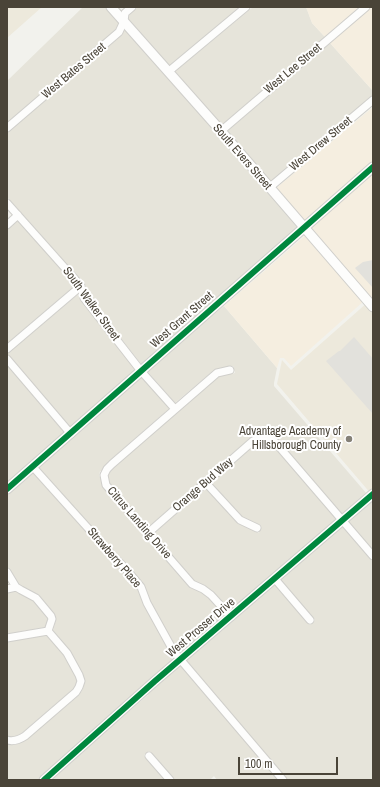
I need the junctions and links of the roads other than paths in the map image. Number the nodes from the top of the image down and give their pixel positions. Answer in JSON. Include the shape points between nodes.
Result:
{"nodes":[{"id":1,"x":111,"y":7,"type":"edge"},
{"id":2,"x":132,"y":7,"type":"edge"},
{"id":3,"x":246,"y":7,"type":"edge"},
{"id":4,"x":366,"y":7,"type":"edge"},
{"id":5,"x":124,"y":21,"type":"junction"},
{"id":6,"x":168,"y":72,"type":"junction"},
{"id":7,"x":373,"y":100,"type":"edge"},
{"id":8,"x":7,"y":128,"type":"edge"},
{"id":9,"x":221,"y":131,"type":"junction"},
{"id":10,"x":373,"y":167,"type":"edge"},
{"id":11,"x":270,"y":188,"type":"junction"},
{"id":12,"x":7,"y":203,"type":"edge"},
{"id":13,"x":18,"y":215,"type":"junction"},
{"id":14,"x":7,"y":224,"type":"edge"},
{"id":15,"x":304,"y":227,"type":"junction"},
{"id":16,"x":81,"y":286,"type":"junction"},
{"id":17,"x":373,"y":307,"type":"edge"},
{"id":18,"x":7,"y":349,"type":"edge"},
{"id":19,"x":7,"y":359,"type":"edge"},
{"id":20,"x":230,"y":370,"type":"dead end"},
{"id":21,"x":141,"y":371,"type":"junction"},
{"id":22,"x":175,"y":409,"type":"junction"},
{"id":23,"x":70,"y":434,"type":"junction"},
{"id":24,"x":33,"y":467,"type":"junction"},
{"id":25,"x":206,"y":483,"type":"junction"},
{"id":26,"x":7,"y":489,"type":"edge"},
{"id":27,"x":373,"y":494,"type":"edge"},
{"id":28,"x":342,"y":521,"type":"junction"},
{"id":29,"x":256,"y":528,"type":"dead end"},
{"id":30,"x":148,"y":534,"type":"junction"},
{"id":31,"x":373,"y":556,"type":"edge"},
{"id":32,"x":7,"y":572,"type":"edge"},
{"id":33,"x":275,"y":579,"type":"junction"},
{"id":34,"x":16,"y":587,"type":"junction"},
{"id":35,"x":7,"y":589,"type":"edge"},
{"id":36,"x":231,"y":617,"type":"junction"},
{"id":37,"x":310,"y":620,"type":"dead end"},
{"id":38,"x":48,"y":631,"type":"junction"},
{"id":39,"x":7,"y":638,"type":"edge"},
{"id":40,"x":180,"y":660,"type":"junction"},
{"id":41,"x":7,"y":740,"type":"edge"},
{"id":42,"x":149,"y":756,"type":"dead end"},
{"id":43,"x":44,"y":780,"type":"edge"},
{"id":44,"x":170,"y":780,"type":"edge"},
{"id":45,"x":283,"y":780,"type":"edge"}],
"edges":[{"from":1,"to":5,"type":"street","name":"South Evers Street"},
{"from":2,"to":5,"type":"street","name":"West Bates Street","via":[[125,12]]},
{"from":3,"to":6,"type":"street"},
{"from":4,"to":9,"type":"street","name":"West Lee Street"},
{"from":5,"to":6,"type":"street","name":"South Evers Street"},
{"from":5,"to":8,"type":"street","name":"West Bates Street","via":[[120,32]]},
{"from":6,"to":9,"type":"street","name":"South Evers Street"},
{"from":7,"to":11,"type":"street","name":"West Drew Street"},
{"from":9,"to":11,"type":"street","name":"South Evers Street"},
{"from":10,"to":15,"type":"street","name":"West Grant Street"},
{"from":11,"to":15,"type":"street","name":"South Evers Street"},
{"from":12,"to":13,"type":"street","name":"South Walker Street"},
{"from":13,"to":14,"type":"street"},
{"from":13,"to":16,"type":"street","name":"South Walker Street"},
{"from":15,"to":17,"type":"street","name":"South Evers Street"},
{"from":15,"to":21,"type":"street","name":"West Grant Street"},
{"from":16,"to":18,"type":"street"},
{"from":16,"to":21,"type":"street","name":"South Walker Street","via":[[84,298]]},
{"from":19,"to":23,"type":"street"},
{"from":20,"to":22,"type":"street","name":"Citrus Landing Drive","via":[[217,373]]},
{"from":21,"to":22,"type":"street","name":"South Walker Street"},
{"from":21,"to":23,"type":"street","name":"West Grant Street"},
{"from":22,"to":30,"type":"street","name":"Citrus Landing Drive","via":[[112,464],[104,475],[106,485]]},
{"from":23,"to":24,"type":"street","name":"West Grant Street"},
{"from":24,"to":26,"type":"street","name":"West Grant Street"},
{"from":24,"to":40,"type":"street","name":"Strawberry Place","via":[[141,587]]},
{"from":25,"to":28,"type":"street","name":"Orange Bud Way","via":[[253,441],[270,438]]},
{"from":25,"to":29,"type":"street","via":[[240,520]]},
{"from":25,"to":30,"type":"street","name":"Orange Bud Way"},
{"from":27,"to":28,"type":"street","name":"West Prosser Drive"},
{"from":28,"to":31,"type":"street"},
{"from":28,"to":33,"type":"street","name":"West Prosser Drive"},
{"from":30,"to":36,"type":"street","name":"Citrus Landing Drive","via":[[192,584],[211,595]]},
{"from":32,"to":34,"type":"street"},
{"from":33,"to":36,"type":"street","name":"West Prosser Drive"},
{"from":33,"to":37,"type":"street"},
{"from":34,"to":35,"type":"street"},
{"from":34,"to":38,"type":"street","via":[[36,598],[51,616]]},
{"from":36,"to":40,"type":"street","name":"West Prosser Drive"},
{"from":38,"to":39,"type":"street"},
{"from":38,"to":41,"type":"street","via":[[67,653],[76,669],[81,681],[79,687],[21,739]]},
{"from":40,"to":43,"type":"street","name":"West Prosser Drive"},
{"from":40,"to":45,"type":"street","name":"Strawberry Place"},
{"from":42,"to":44,"type":"street"}]}
